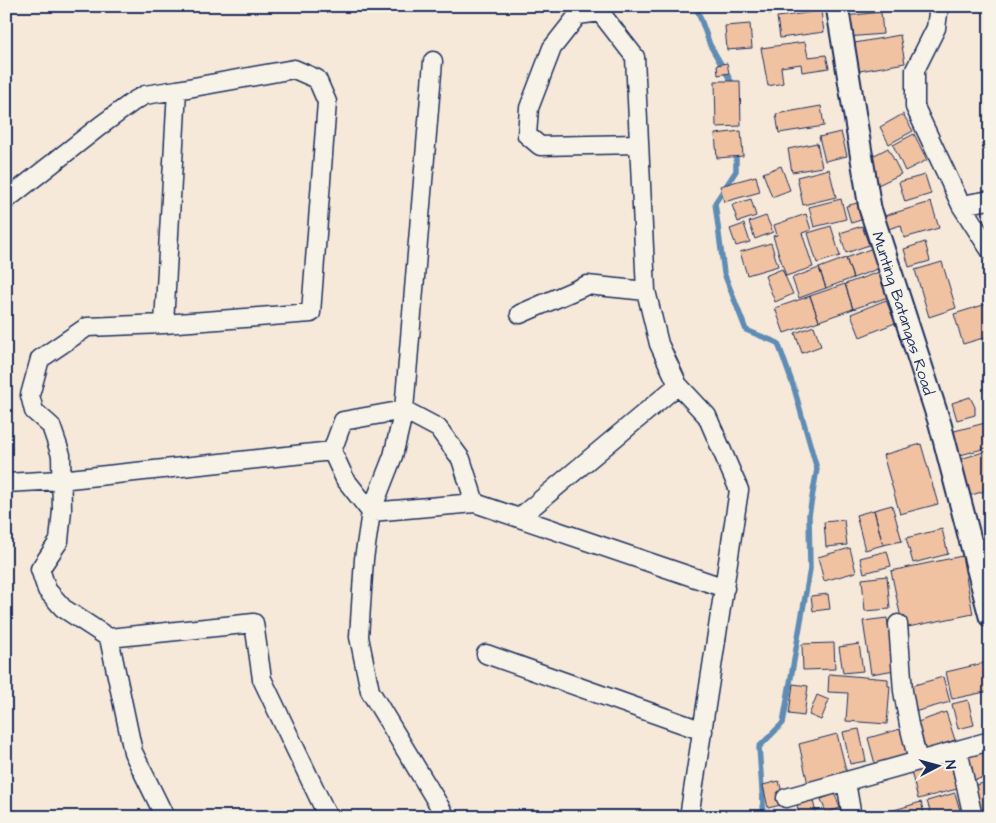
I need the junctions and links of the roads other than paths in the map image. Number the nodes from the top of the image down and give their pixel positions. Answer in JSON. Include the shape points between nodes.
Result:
{"nodes":[{"id":1,"x":837,"y":6,"type":"edge"},
{"id":2,"x":939,"y":6,"type":"edge"},
{"id":3,"x":432,"y":61,"type":"dead end"},
{"id":4,"x":177,"y":90,"type":"junction"},
{"id":5,"x":638,"y":144,"type":"junction"},
{"id":6,"x":6,"y":200,"type":"edge"},
{"id":7,"x":990,"y":200,"type":"edge"},
{"id":8,"x":961,"y":205,"type":"junction"},
{"id":9,"x":990,"y":250,"type":"edge"},
{"id":10,"x":646,"y":291,"type":"junction"},
{"id":11,"x":520,"y":314,"type":"dead end"},
{"id":12,"x":164,"y":324,"type":"junction"},
{"id":13,"x":678,"y":385,"type":"junction"},
{"id":14,"x":404,"y":410,"type":"junction"},
{"id":15,"x":332,"y":451,"type":"junction"},
{"id":16,"x":60,"y":480,"type":"junction"},
{"id":17,"x":6,"y":483,"type":"edge"},
{"id":18,"x":475,"y":503,"type":"junction"},
{"id":19,"x":371,"y":512,"type":"junction"},
{"id":20,"x":518,"y":518,"type":"junction"},
{"id":21,"x":981,"y":548,"type":"edge"},
{"id":22,"x":725,"y":588,"type":"junction"},
{"id":23,"x":990,"y":616,"type":"edge"},
{"id":24,"x":898,"y":624,"type":"dead end"},
{"id":25,"x":109,"y":638,"type":"junction"},
{"id":26,"x":486,"y":654,"type":"dead end"},
{"id":27,"x":703,"y":732,"type":"junction"},
{"id":28,"x":990,"y":741,"type":"edge"},
{"id":29,"x":958,"y":750,"type":"junction"},
{"id":30,"x":918,"y":761,"type":"junction"},
{"id":31,"x":846,"y":782,"type":"junction"},
{"id":32,"x":786,"y":798,"type":"dead end"},
{"id":33,"x":165,"y":817,"type":"edge"},
{"id":34,"x":328,"y":817,"type":"edge"},
{"id":35,"x":446,"y":817,"type":"edge"},
{"id":36,"x":689,"y":817,"type":"edge"},
{"id":37,"x":852,"y":817,"type":"edge"},
{"id":38,"x":973,"y":817,"type":"edge"}],
"edges":[{"from":1,"to":21,"type":"street","name":"Munting Batangas Road","via":[[870,208]]},
{"from":2,"to":8,"type":"street","via":[[936,28],[915,70],[915,107]]},
{"from":3,"to":14,"type":"street"},
{"from":4,"to":6,"type":"street","via":[[145,95],[134,101]]},
{"from":4,"to":12,"type":"street"},
{"from":4,"to":12,"type":"street","via":[[294,69],[317,79],[327,102],[311,313]]},
{"from":5,"to":5,"type":"street","via":[[635,57],[600,12],[578,15],[552,48],[529,108],[527,135],[540,146]]},
{"from":5,"to":10,"type":"street"},
{"from":7,"to":8,"type":"street"},
{"from":8,"to":9,"type":"street"},
{"from":10,"to":11,"type":"street","via":[[587,285]]},
{"from":10,"to":13,"type":"street","via":[[659,344]]},
{"from":12,"to":16,"type":"street","via":[[87,327],[40,359],[30,395],[34,411],[51,426],[61,455]]},
{"from":13,"to":20,"type":"street"},
{"from":13,"to":22,"type":"street","via":[[707,416],[739,490]]},
{"from":14,"to":15,"type":"street","via":[[343,421]]},
{"from":14,"to":18,"type":"street","via":[[438,428],[461,459]]},
{"from":14,"to":19,"type":"street","via":[[393,456]]},
{"from":15,"to":16,"type":"street"},
{"from":15,"to":19,"type":"street","via":[[345,479]]},
{"from":16,"to":17,"type":"street"},
{"from":16,"to":25,"type":"street","via":[[59,541],[40,569],[42,576],[47,590],[63,608]]},
{"from":18,"to":19,"type":"street"},
{"from":18,"to":20,"type":"street"},
{"from":19,"to":35,"type":"street","via":[[359,637],[370,691]]},
{"from":20,"to":22,"type":"street"},
{"from":21,"to":23,"type":"street","name":"Munting Batangas Road"},
{"from":22,"to":27,"type":"street"},
{"from":24,"to":30,"type":"street","via":[[903,690]]},
{"from":25,"to":33,"type":"street","via":[[133,752]]},
{"from":25,"to":34,"type":"street","via":[[254,623],[262,679]]},
{"from":26,"to":27,"type":"street"},
{"from":27,"to":36,"type":"street"},
{"from":28,"to":29,"type":"street"},
{"from":29,"to":30,"type":"street"},
{"from":29,"to":38,"type":"street"},
{"from":30,"to":31,"type":"street"},
{"from":31,"to":32,"type":"street"},
{"from":31,"to":37,"type":"street"}]}
